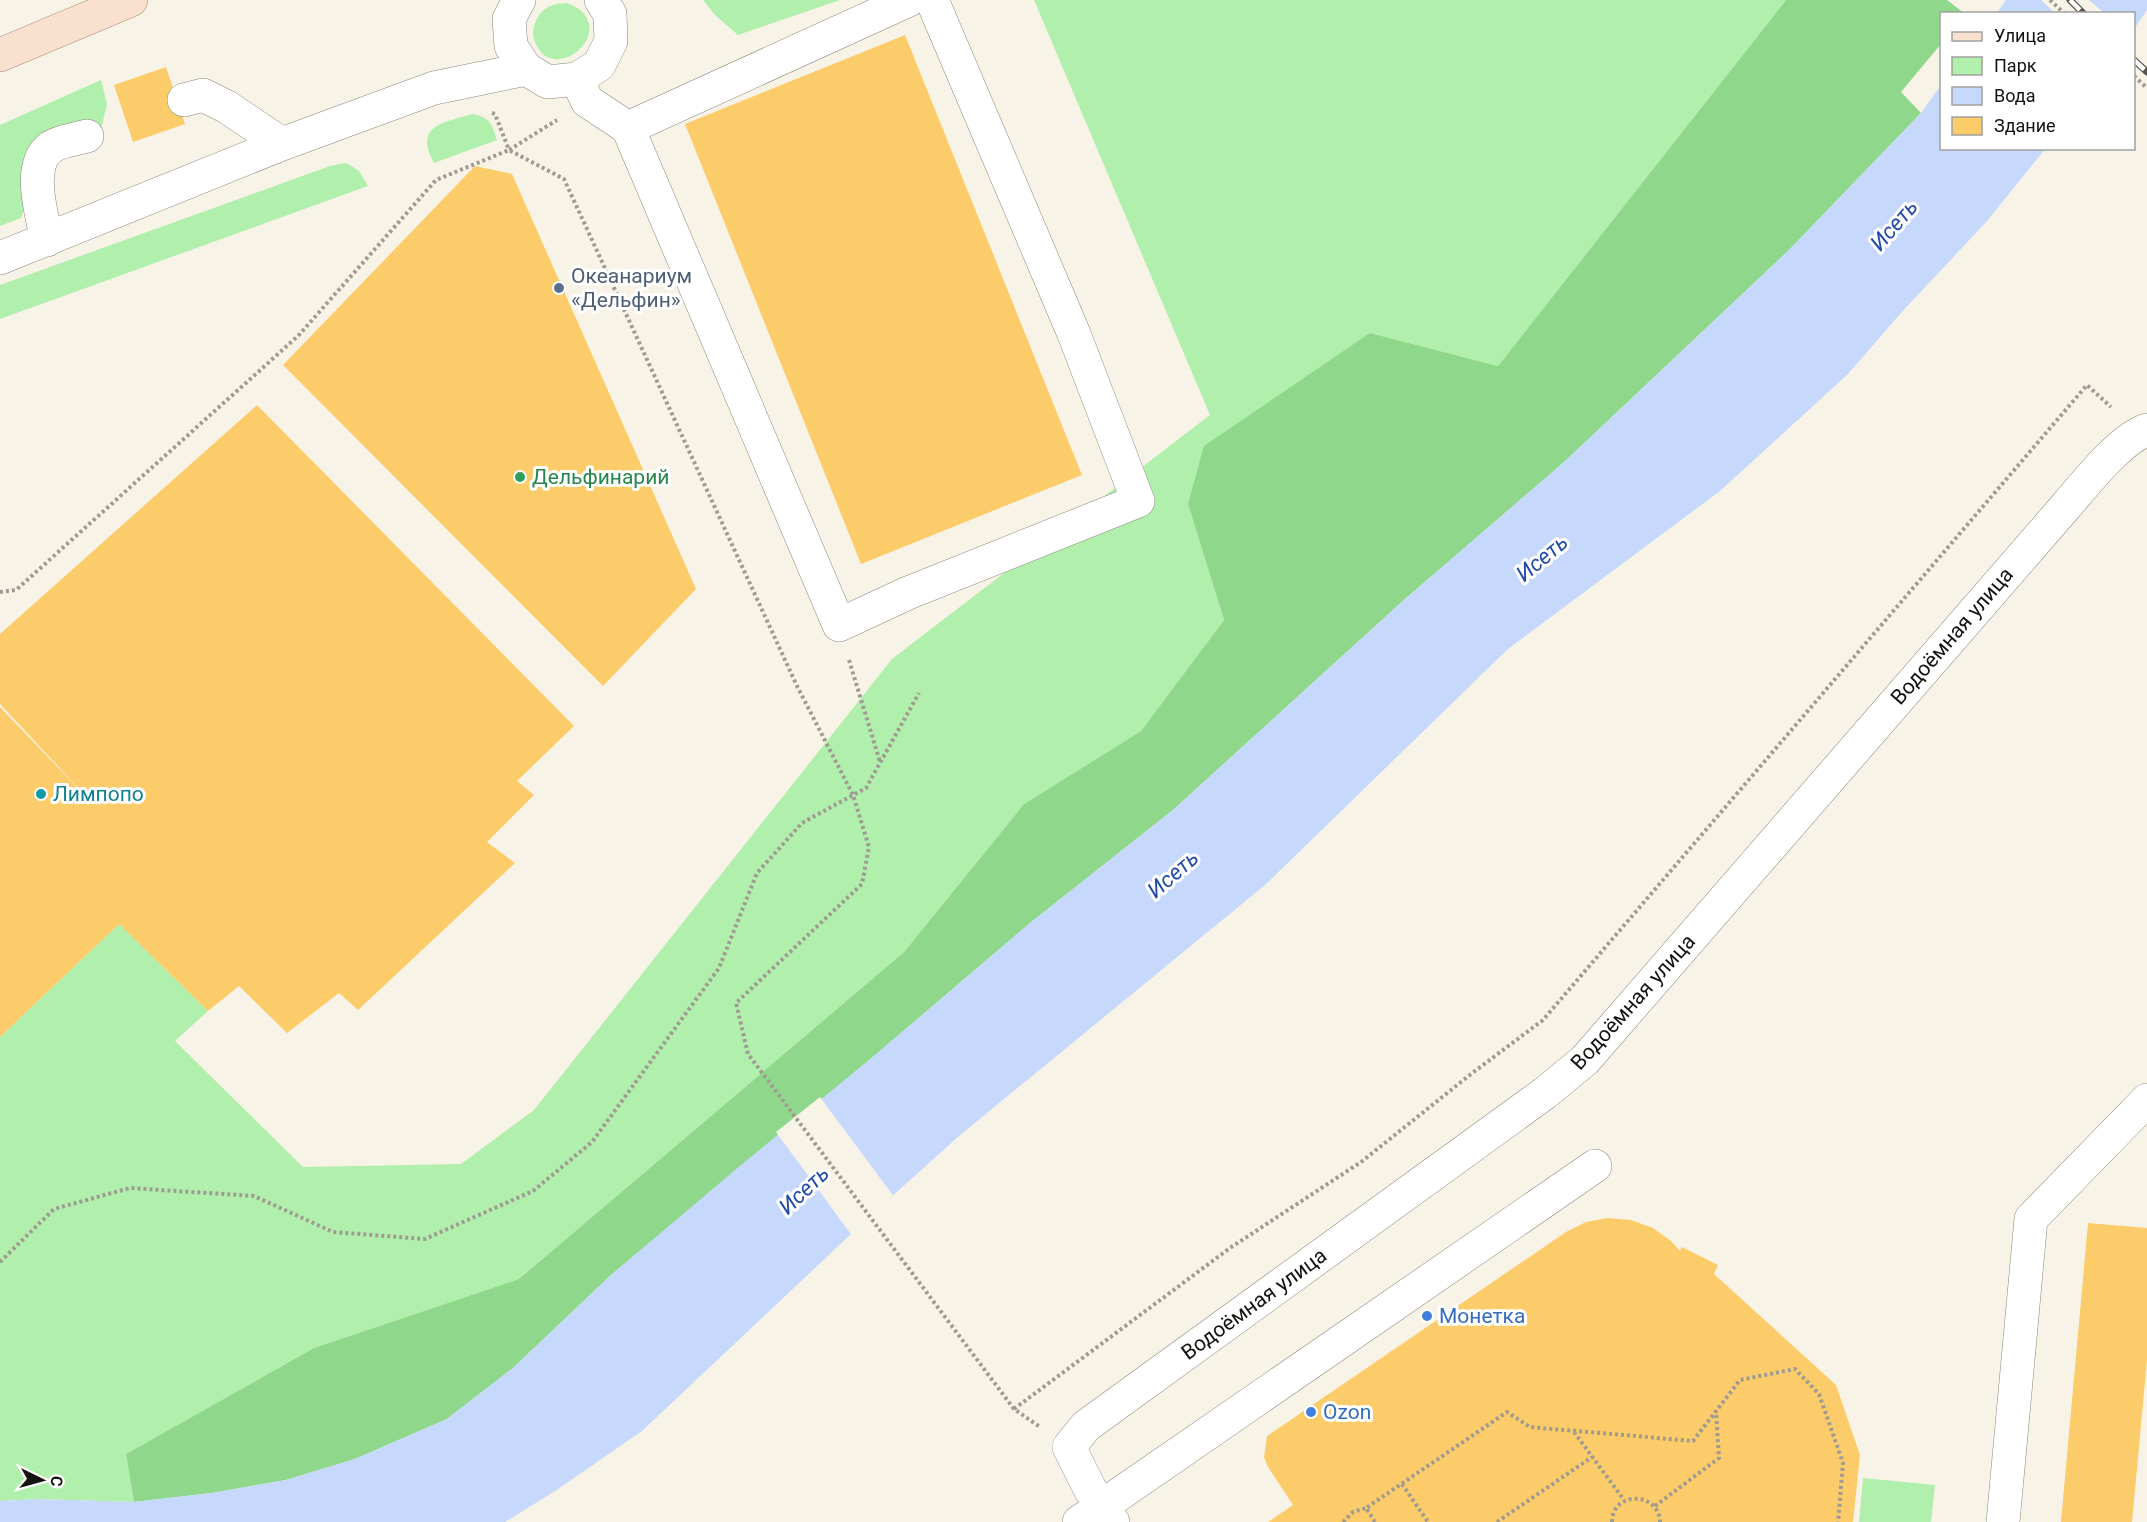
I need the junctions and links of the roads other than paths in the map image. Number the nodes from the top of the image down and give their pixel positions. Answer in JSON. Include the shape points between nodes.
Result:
{"nodes":[{"id":1,"x":131,"y":0,"type":"edge"},
{"id":2,"x":519,"y":0,"type":"edge"},
{"id":3,"x":601,"y":0,"type":"edge"},
{"id":4,"x":909,"y":0,"type":"edge"},
{"id":5,"x":932,"y":0,"type":"edge"},
{"id":6,"x":0,"y":55,"type":"edge"},
{"id":7,"x":526,"y":69,"type":"junction"},
{"id":8,"x":577,"y":79,"type":"junction"},
{"id":9,"x":184,"y":100,"type":"dead end"},
{"id":10,"x":628,"y":128,"type":"junction"},
{"id":11,"x":87,"y":136,"type":"dead end"},
{"id":12,"x":282,"y":144,"type":"junction"},
{"id":13,"x":47,"y":240,"type":"junction"},
{"id":14,"x":0,"y":258,"type":"edge"},
{"id":15,"x":2142,"y":431,"type":"edge"},
{"id":16,"x":2147,"y":1100,"type":"edge"},
{"id":17,"x":1595,"y":1166,"type":"dead end"},
{"id":18,"x":1098,"y":1517,"type":"edge"},
{"id":19,"x":2003,"y":1522,"type":"edge"}],
"edges":[{"from":1,"to":6,"type":"main road"},
{"from":2,"to":7,"type":"street","via":[[509,19],[511,46]]},
{"from":3,"to":8,"type":"street","via":[[610,14],[611,41],[599,65]]},
{"from":4,"to":10,"type":"street"},
{"from":5,"to":10,"type":"street","via":[[1074,334],[1138,501],[908,593],[839,625]]},
{"from":7,"to":8,"type":"street","via":[[549,82]]},
{"from":7,"to":12,"type":"street","via":[[434,88]]},
{"from":8,"to":10,"type":"street","via":[[587,101]]},
{"from":9,"to":12,"type":"street","via":[[203,94]]},
{"from":11,"to":13,"type":"street","via":[[51,147],[40,161],[37,190]]},
{"from":12,"to":13,"type":"street"},
{"from":13,"to":14,"type":"street"},
{"from":15,"to":18,"type":"street","name":"Водоёмная улица","via":[[2101,466],[1585,1060],[1536,1100],[1086,1426],[1069,1447],[1090,1489]]},
{"from":16,"to":19,"type":"street","via":[[2031,1219]]},
{"from":17,"to":18,"type":"street"}]}
